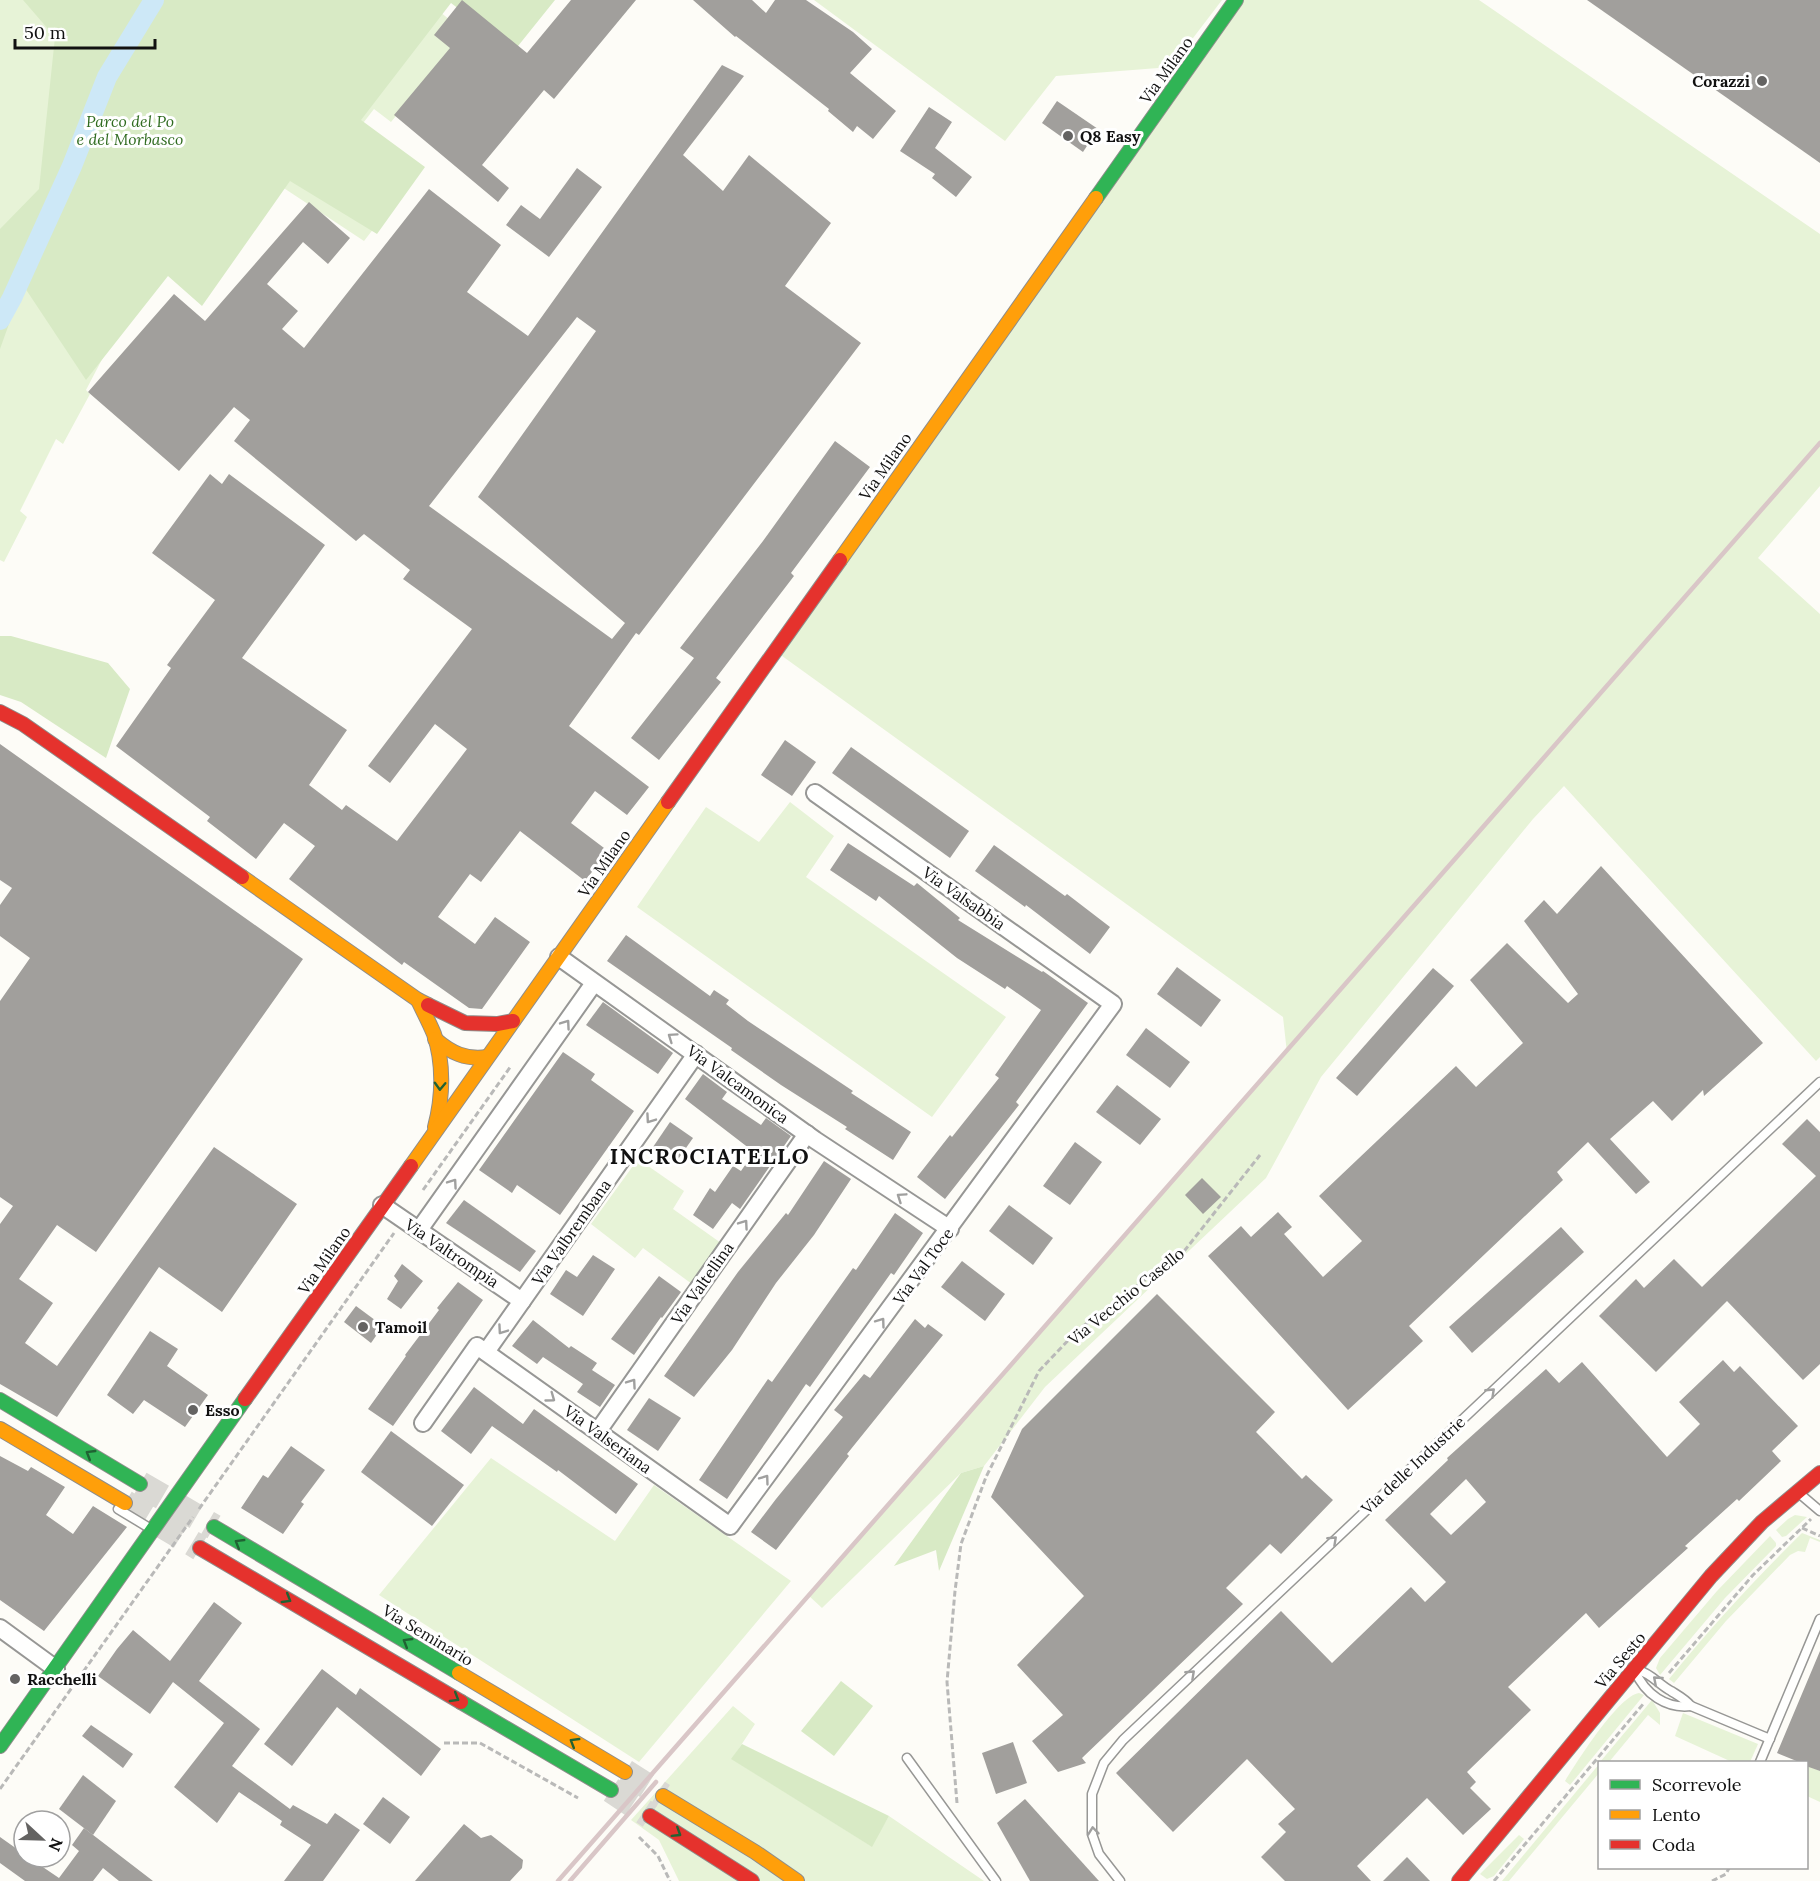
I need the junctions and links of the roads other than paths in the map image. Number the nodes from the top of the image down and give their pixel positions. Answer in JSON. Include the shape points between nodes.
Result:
{"nodes":[{"id":1,"x":1236,"y":0,"type":"edge"},
{"id":2,"x":0,"y":712,"type":"edge"},
{"id":3,"x":815,"y":793,"type":"dead end"},
{"id":4,"x":559,"y":957,"type":"junction"},
{"id":5,"x":594,"y":983,"type":"junction"},
{"id":6,"x":418,"y":1000,"type":"junction"},
{"id":7,"x":1113,"y":1004,"type":"joint"},
{"id":8,"x":513,"y":1022,"type":"junction"},
{"id":9,"x":465,"y":1023,"type":"junction"},
{"id":10,"x":435,"y":1039,"type":"junction"},
{"id":11,"x":696,"y":1054,"type":"junction"},
{"id":12,"x":487,"y":1057,"type":"junction"},
{"id":13,"x":1820,"y":1082,"type":"edge"},
{"id":14,"x":434,"y":1133,"type":"junction"},
{"id":15,"x":807,"y":1134,"type":"junction"},
{"id":16,"x":382,"y":1205,"type":"junction"},
{"id":17,"x":950,"y":1229,"type":"junction"},
{"id":18,"x":419,"y":1230,"type":"junction"},
{"id":19,"x":522,"y":1301,"type":"junction"},
{"id":20,"x":486,"y":1352,"type":"junction"},
{"id":21,"x":0,"y":1400,"type":"edge"},
{"id":22,"x":423,"y":1423,"type":"dead end"},
{"id":23,"x":0,"y":1429,"type":"edge"},
{"id":24,"x":598,"y":1431,"type":"junction"},
{"id":25,"x":1820,"y":1473,"type":"edge"},
{"id":26,"x":140,"y":1484,"type":"tunnel mouth"},
{"id":27,"x":82,"y":1489,"type":"dead end"},
{"id":28,"x":1798,"y":1492,"type":"junction"},
{"id":29,"x":125,"y":1503,"type":"tunnel mouth"},
{"id":30,"x":1820,"y":1511,"type":"edge"},
{"id":31,"x":730,"y":1526,"type":"joint"},
{"id":32,"x":214,"y":1527,"type":"tunnel mouth"},
{"id":33,"x":154,"y":1530,"type":"junction"},
{"id":34,"x":200,"y":1548,"type":"tunnel mouth"},
{"id":35,"x":1820,"y":1619,"type":"edge"},
{"id":36,"x":0,"y":1628,"type":"edge"},
{"id":37,"x":56,"y":1669,"type":"junction"},
{"id":38,"x":1634,"y":1669,"type":"junction"},
{"id":39,"x":1691,"y":1706,"type":"junction"},
{"id":40,"x":1770,"y":1739,"type":"junction"},
{"id":41,"x":0,"y":1746,"type":"edge"},
{"id":42,"x":907,"y":1758,"type":"dead end"},
{"id":43,"x":1760,"y":1761,"type":"edge"},
{"id":44,"x":625,"y":1772,"type":"tunnel mouth"},
{"id":45,"x":611,"y":1790,"type":"tunnel mouth"},
{"id":46,"x":663,"y":1796,"type":"tunnel mouth"},
{"id":47,"x":650,"y":1815,"type":"tunnel mouth"},
{"id":48,"x":705,"y":1850,"type":"junction"},
{"id":49,"x":755,"y":1852,"type":"junction"},
{"id":50,"x":734,"y":1881,"type":"edge"},
{"id":51,"x":752,"y":1881,"type":"edge"},
{"id":52,"x":797,"y":1881,"type":"edge"},
{"id":53,"x":811,"y":1881,"type":"edge"},
{"id":54,"x":996,"y":1881,"type":"edge"},
{"id":55,"x":1120,"y":1881,"type":"edge"},
{"id":56,"x":1459,"y":1881,"type":"edge"}],
"edges":[{"from":1,"to":4,"type":"main road","name":"Via Milano"},
{"from":2,"to":6,"type":"main road","via":[[23,724]]},
{"from":3,"to":7,"type":"street","name":"Via Valsabbia"},
{"from":4,"to":5,"type":"street","name":"Via Valcamonica"},
{"from":4,"to":8,"type":"main road","name":"Via Milano"},
{"from":11,"to":5,"type":"street","name":"Via Valcamonica","one_way":true},
{"from":18,"to":5,"type":"street","one_way":true},
{"from":6,"to":9,"type":"main road"},
{"from":6,"to":10,"type":"main road"},
{"from":7,"to":17,"type":"street","name":"Via Val Toce"},
{"from":8,"to":9,"type":"main road"},
{"from":8,"to":12,"type":"main road","name":"Via Milano"},
{"from":9,"to":12,"type":"main road"},
{"from":10,"to":12,"type":"main road","via":[[455,1055]]},
{"from":10,"to":14,"type":"main road","one_way":true,"via":[[440,1090]]},
{"from":11,"to":15,"type":"street","name":"Via Valcamonica"},
{"from":11,"to":19,"type":"street","name":"Via Valbrembana","one_way":true},
{"from":12,"to":14,"type":"main road","name":"Via Milano"},
{"from":55,"to":13,"type":"lane","name":"Via delle Industrie","one_way":true,"via":[[1099,1854],[1092,1834],[1092,1794],[1104,1763],[1123,1740]]},
{"from":14,"to":16,"type":"main road","name":"Via Milano"},
{"from":17,"to":15,"type":"street","name":"Via Valcamonica","one_way":true},
{"from":24,"to":15,"type":"street","name":"Via Valtellina","one_way":true},
{"from":16,"to":18,"type":"street","name":"Via Valtrompia"},
{"from":16,"to":33,"type":"main road","name":"Via Milano"},
{"from":31,"to":17,"type":"street","name":"Via Val Toce","one_way":true},
{"from":18,"to":19,"type":"street","name":"Via Valtrompia"},
{"from":19,"to":20,"type":"street","name":"Via Valbrembana","one_way":true},
{"from":20,"to":22,"type":"street","via":[[477,1346]]},
{"from":20,"to":24,"type":"street","name":"Via Valseriana","one_way":true},
{"from":26,"to":21,"type":"main road","one_way":true},
{"from":23,"to":29,"type":"main road"},
{"from":24,"to":31,"type":"street","name":"Via Valseriana"},
{"from":25,"to":28,"type":"main road","name":"Via Sesto"},
{"from":27,"to":33,"type":"lane"},
{"from":28,"to":30,"type":"lane"},
{"from":28,"to":38,"type":"main road","name":"Via Sesto","via":[[1762,1522],[1711,1576]]},
{"from":44,"to":32,"type":"main road","name":"Via Seminario","one_way":true},
{"from":33,"to":37,"type":"main road","name":"Via Milano"},
{"from":34,"to":45,"type":"main road","one_way":true},
{"from":35,"to":40,"type":"lane"},
{"from":36,"to":37,"type":"street"},
{"from":37,"to":41,"type":"main road","name":"Via Milano"},
{"from":39,"to":38,"type":"lane","one_way":true,"via":[[1649,1673]]},
{"from":38,"to":39,"type":"lane","via":[[1640,1684],[1662,1701],[1673,1706]]},
{"from":38,"to":56,"type":"main road","name":"Via Sesto"},
{"from":39,"to":40,"type":"lane"},
{"from":40,"to":43,"type":"lane"},
{"from":42,"to":54,"type":"lane"},
{"from":46,"to":49,"type":"main road"},
{"from":47,"to":48,"type":"main road","one_way":true},
{"from":48,"to":50,"type":"main road"},
{"from":48,"to":51,"type":"main road"},
{"from":49,"to":52,"type":"main road"},
{"from":49,"to":53,"type":"main road"}]}
